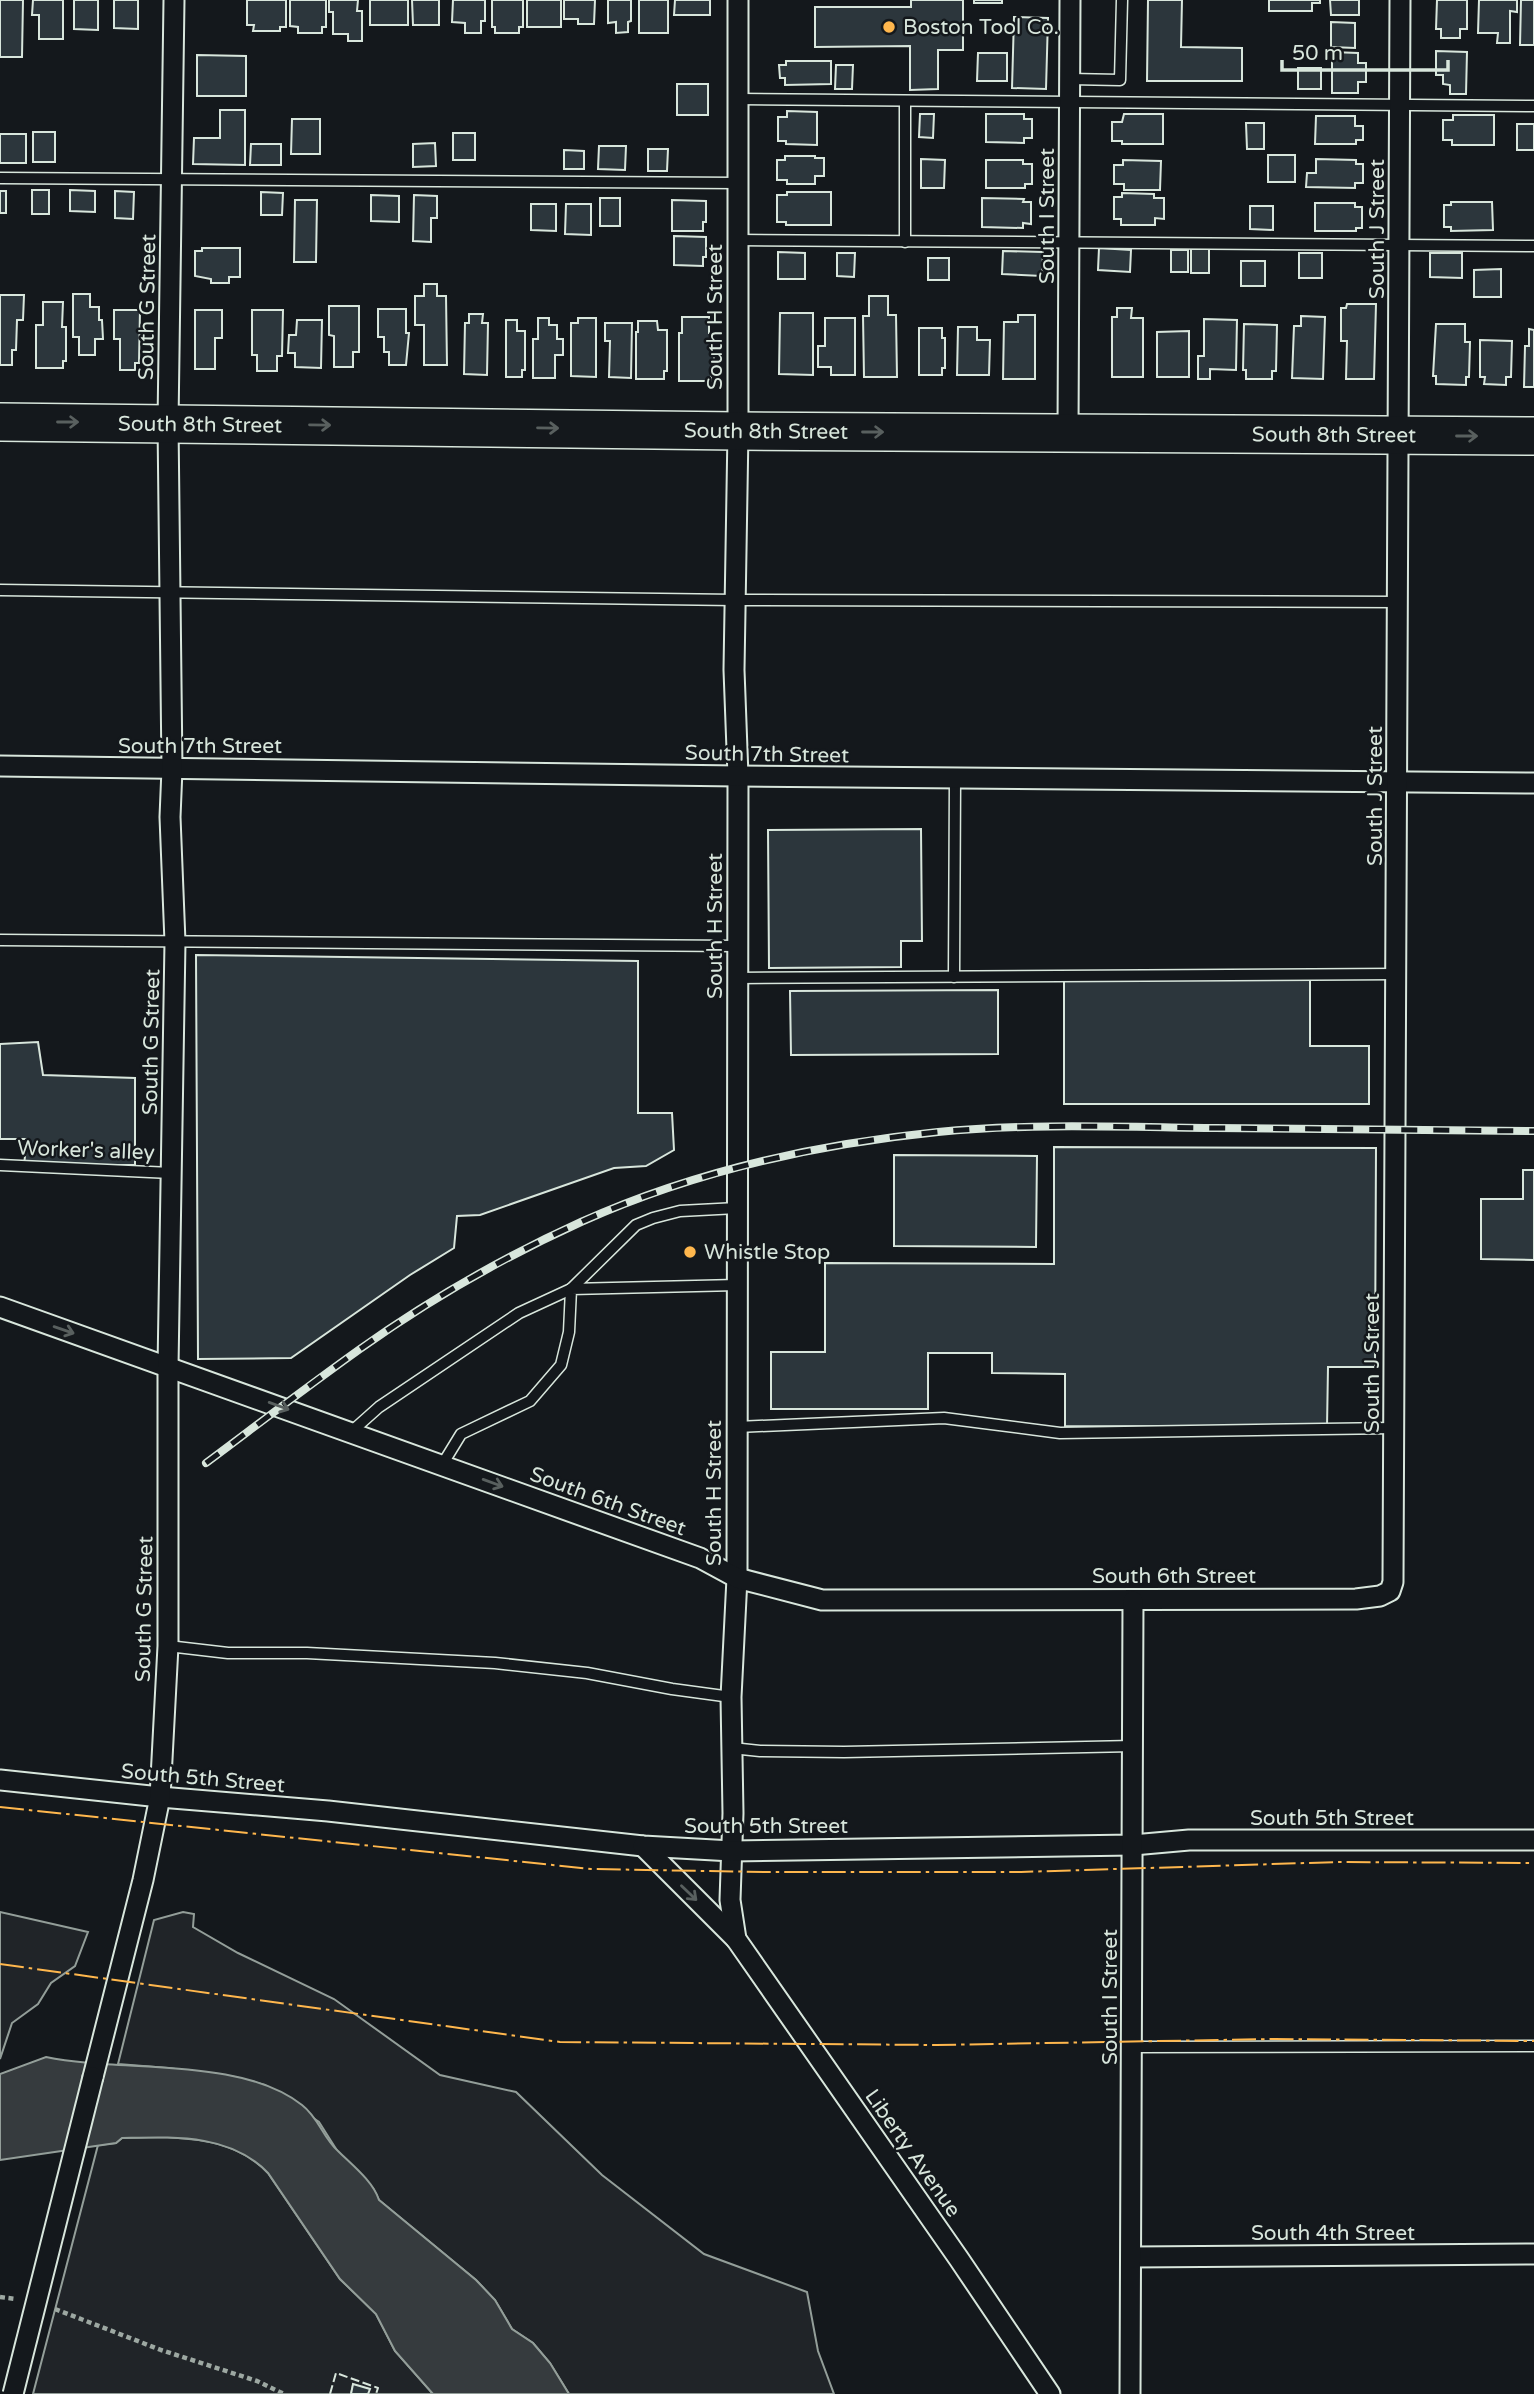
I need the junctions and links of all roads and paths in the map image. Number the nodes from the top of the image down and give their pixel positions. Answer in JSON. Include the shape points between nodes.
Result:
{"nodes":[{"id":1,"x":174,"y":0,"type":"edge"},
{"id":2,"x":738,"y":0,"type":"edge"},
{"id":3,"x":1070,"y":0,"type":"edge"},
{"id":4,"x":1122,"y":0,"type":"edge"},
{"id":5,"x":1400,"y":0,"type":"edge"},
{"id":6,"x":1070,"y":79,"type":"junction"},
{"id":7,"x":738,"y":99,"type":"junction"},
{"id":8,"x":905,"y":100,"type":"junction"},
{"id":9,"x":1070,"y":102,"type":"junction"},
{"id":10,"x":1400,"y":105,"type":"junction"},
{"id":11,"x":1534,"y":106,"type":"edge"},
{"id":12,"x":0,"y":178,"type":"edge"},
{"id":13,"x":172,"y":179,"type":"junction"},
{"id":14,"x":738,"y":183,"type":"junction"},
{"id":15,"x":738,"y":240,"type":"junction"},
{"id":16,"x":905,"y":242,"type":"junction"},
{"id":17,"x":1069,"y":243,"type":"junction"},
{"id":18,"x":1400,"y":246,"type":"junction"},
{"id":19,"x":1534,"y":246,"type":"edge"},
{"id":20,"x":0,"y":422,"type":"edge"},
{"id":21,"x":168,"y":423,"type":"junction"},
{"id":22,"x":738,"y":431,"type":"junction"},
{"id":23,"x":1068,"y":432,"type":"junction"},
{"id":24,"x":1399,"y":435,"type":"junction"},
{"id":25,"x":1534,"y":436,"type":"edge"},
{"id":26,"x":0,"y":590,"type":"edge"},
{"id":27,"x":170,"y":592,"type":"junction"},
{"id":28,"x":736,"y":600,"type":"junction"},
{"id":29,"x":1399,"y":602,"type":"junction"},
{"id":30,"x":0,"y":766,"type":"edge"},
{"id":31,"x":172,"y":769,"type":"junction"},
{"id":32,"x":738,"y":776,"type":"junction"},
{"id":33,"x":956,"y":778,"type":"junction"},
{"id":34,"x":1398,"y":782,"type":"junction"},
{"id":35,"x":1534,"y":783,"type":"edge"},
{"id":36,"x":0,"y":940,"type":"edge"},
{"id":37,"x":175,"y":942,"type":"junction"},
{"id":38,"x":738,"y":946,"type":"junction"},
{"id":39,"x":1397,"y":974,"type":"junction"},
{"id":40,"x":954,"y":977,"type":"junction"},
{"id":41,"x":737,"y":978,"type":"junction"},
{"id":42,"x":0,"y":1165,"type":"edge"},
{"id":43,"x":171,"y":1173,"type":"junction"},
{"id":44,"x":737,"y":1208,"type":"junction"},
{"id":45,"x":737,"y":1285,"type":"junction"},
{"id":46,"x":572,"y":1289,"type":"junction"},
{"id":47,"x":0,"y":1307,"type":"edge"},
{"id":48,"x":168,"y":1367,"type":"junction"},
{"id":49,"x":737,"y":1427,"type":"junction"},
{"id":50,"x":1394,"y":1429,"type":"junction"},
{"id":51,"x":351,"y":1432,"type":"junction"},
{"id":52,"x":442,"y":1465,"type":"junction"},
{"id":53,"x":737,"y":1578,"type":"junction"},
{"id":54,"x":1391,"y":1591,"type":"joint"},
{"id":55,"x":1133,"y":1601,"type":"junction"},
{"id":56,"x":168,"y":1646,"type":"junction"},
{"id":57,"x":732,"y":1697,"type":"junction"},
{"id":58,"x":1133,"y":1746,"type":"junction"},
{"id":59,"x":732,"y":1748,"type":"junction"},
{"id":60,"x":0,"y":1780,"type":"edge"},
{"id":61,"x":160,"y":1797,"type":"junction"},
{"id":62,"x":1534,"y":1840,"type":"edge"},
{"id":63,"x":1133,"y":1845,"type":"junction"},
{"id":64,"x":643,"y":1846,"type":"junction"},
{"id":65,"x":732,"y":1851,"type":"junction"},
{"id":66,"x":736,"y":1939,"type":"junction"},
{"id":67,"x":1534,"y":2046,"type":"edge"},
{"id":68,"x":1132,"y":2047,"type":"junction"},
{"id":69,"x":1534,"y":2255,"type":"edge"},
{"id":70,"x":1132,"y":2256,"type":"junction"},
{"id":71,"x":0,"y":2297,"type":"edge"},
{"id":72,"x":22,"y":2300,"type":"dead end"},
{"id":73,"x":43,"y":2305,"type":"dead end"},
{"id":74,"x":13,"y":2394,"type":"edge"},
{"id":75,"x":284,"y":2394,"type":"edge"},
{"id":76,"x":1050,"y":2394,"type":"edge"},
{"id":77,"x":1130,"y":2394,"type":"edge"}],
"edges":[{"from":1,"to":13,"type":"street","name":"South G Street"},
{"from":2,"to":7,"type":"street","name":"South H Street"},
{"from":3,"to":6,"type":"street","name":"South I Street"},
{"from":4,"to":6,"type":"lane","via":[[1120,80]]},
{"from":5,"to":10,"type":"street","name":"South J Street"},
{"from":6,"to":9,"type":"street","name":"South I Street"},
{"from":7,"to":8,"type":"lane"},
{"from":7,"to":14,"type":"street","name":"South H Street"},
{"from":8,"to":9,"type":"lane"},
{"from":8,"to":16,"type":"lane"},
{"from":9,"to":10,"type":"lane"},
{"from":9,"to":17,"type":"street","name":"South I Street"},
{"from":10,"to":11,"type":"lane"},
{"from":10,"to":18,"type":"street","name":"South J Street"},
{"from":12,"to":13,"type":"lane"},
{"from":13,"to":14,"type":"lane"},
{"from":13,"to":21,"type":"street","name":"South G Street"},
{"from":14,"to":15,"type":"street","name":"South H Street"},
{"from":15,"to":16,"type":"lane"},
{"from":15,"to":22,"type":"street","name":"South H Street"},
{"from":16,"to":17,"type":"lane"},
{"from":17,"to":18,"type":"lane"},
{"from":17,"to":23,"type":"street","name":"South I Street"},
{"from":18,"to":19,"type":"lane"},
{"from":18,"to":24,"type":"street","name":"South J Street"},
{"from":20,"to":21,"type":"highway","name":"South 8th Street","one_way":true},
{"from":21,"to":22,"type":"highway","name":"South 8th Street","one_way":true},
{"from":21,"to":27,"type":"street","name":"South G Street"},
{"from":22,"to":23,"type":"highway","name":"South 8th Street","one_way":true},
{"from":22,"to":28,"type":"street","name":"South H Street"},
{"from":23,"to":24,"type":"highway","name":"South 8th Street"},
{"from":24,"to":25,"type":"highway","name":"South 8th Street","one_way":true},
{"from":24,"to":29,"type":"street","name":"South J Street"},
{"from":26,"to":27,"type":"lane"},
{"from":27,"to":28,"type":"lane"},
{"from":27,"to":31,"type":"street","name":"South G Street"},
{"from":28,"to":29,"type":"lane"},
{"from":28,"to":32,"type":"street","name":"South H Street"},
{"from":29,"to":34,"type":"street","name":"South J Street"},
{"from":30,"to":31,"type":"street","name":"South 7th Street"},
{"from":31,"to":32,"type":"street","name":"South 7th Street"},
{"from":31,"to":37,"type":"street","name":"South G Street"},
{"from":32,"to":33,"type":"street","name":"South 7th Street"},
{"from":32,"to":38,"type":"street","name":"South H Street"},
{"from":33,"to":34,"type":"street","name":"South 7th Street"},
{"from":33,"to":40,"type":"lane"},
{"from":34,"to":35,"type":"street","name":"South 7th Street"},
{"from":34,"to":39,"type":"street","name":"South J Street"},
{"from":36,"to":37,"type":"lane"},
{"from":37,"to":38,"type":"lane"},
{"from":37,"to":43,"type":"street","name":"South G Street"},
{"from":38,"to":41,"type":"street","name":"South H Street"},
{"from":39,"to":40,"type":"lane"},
{"from":39,"to":50,"type":"street","name":"South J Street"},
{"from":40,"to":41,"type":"lane"},
{"from":41,"to":44,"type":"street","name":"South H Street"},
{"from":42,"to":43,"type":"lane","name":"Worker's alley"},
{"from":43,"to":48,"type":"street","name":"South G Street"},
{"from":44,"to":45,"type":"street","name":"South H Street"},
{"from":44,"to":46,"type":"lane","via":[[680,1211],[636,1225]]},
{"from":45,"to":46,"type":"lane"},
{"from":45,"to":49,"type":"street","name":"South H Street"},
{"from":46,"to":51,"type":"lane","via":[[519,1313],[379,1407]]},
{"from":46,"to":52,"type":"lane","via":[[561,1364],[530,1401],[461,1434]]},
{"from":47,"to":48,"type":"street","name":"South 6th Street","one_way":true},
{"from":48,"to":51,"type":"street","name":"South 6th Street","one_way":true},
{"from":48,"to":56,"type":"street","name":"South G Street"},
{"from":49,"to":50,"type":"lane","via":[[944,1418],[1060,1433]]},
{"from":49,"to":53,"type":"street","name":"South H Street"},
{"from":50,"to":54,"type":"street","name":"South J Street"},
{"from":51,"to":52,"type":"street","name":"South 6th Street"},
{"from":52,"to":53,"type":"street","name":"South 6th Street","one_way":true,"via":[[700,1558]]},
{"from":53,"to":55,"type":"street","name":"South 6th Street","via":[[822,1600]]},
{"from":53,"to":57,"type":"street","name":"South H Street"},
{"from":54,"to":55,"type":"street","name":"South 6th Street","via":[[1356,1599]]},
{"from":55,"to":58,"type":"street","name":"South I Street"},
{"from":56,"to":57,"type":"lane","via":[[228,1653],[495,1663]]},
{"from":56,"to":61,"type":"street","name":"South G Street"},
{"from":57,"to":59,"type":"street","name":"South H Street"},
{"from":58,"to":59,"type":"lane","via":[[844,1752]]},
{"from":58,"to":63,"type":"street","name":"South I Street"},
{"from":59,"to":65,"type":"street","name":"South H Street"},
{"from":60,"to":61,"type":"street","name":"South 5th Street"},
{"from":61,"to":64,"type":"street","name":"South 5th Street"},
{"from":61,"to":74,"type":"street","name":"South G Street","bridge":true},
{"from":62,"to":63,"type":"street","name":"South 5th Street","via":[[1189,1840]]},
{"from":63,"to":65,"type":"street","name":"South 5th Street"},
{"from":63,"to":68,"type":"street","name":"South I Street"},
{"from":64,"to":65,"type":"street","name":"South 5th Street"},
{"from":64,"to":66,"type":"street","name":"Liberty Avenue","one_way":true},
{"from":65,"to":66,"type":"street","name":"Liberty Avenue","via":[[730,1900]]},
{"from":66,"to":76,"type":"street","name":"Liberty Avenue"},
{"from":67,"to":68,"type":"lane"},
{"from":68,"to":70,"type":"street","name":"South I Street"},
{"from":69,"to":70,"type":"street","name":"South 4th Street"},
{"from":70,"to":77,"type":"street","name":"South I Street"},
{"from":71,"to":72,"type":"path"},
{"from":73,"to":75,"type":"path"}]}
